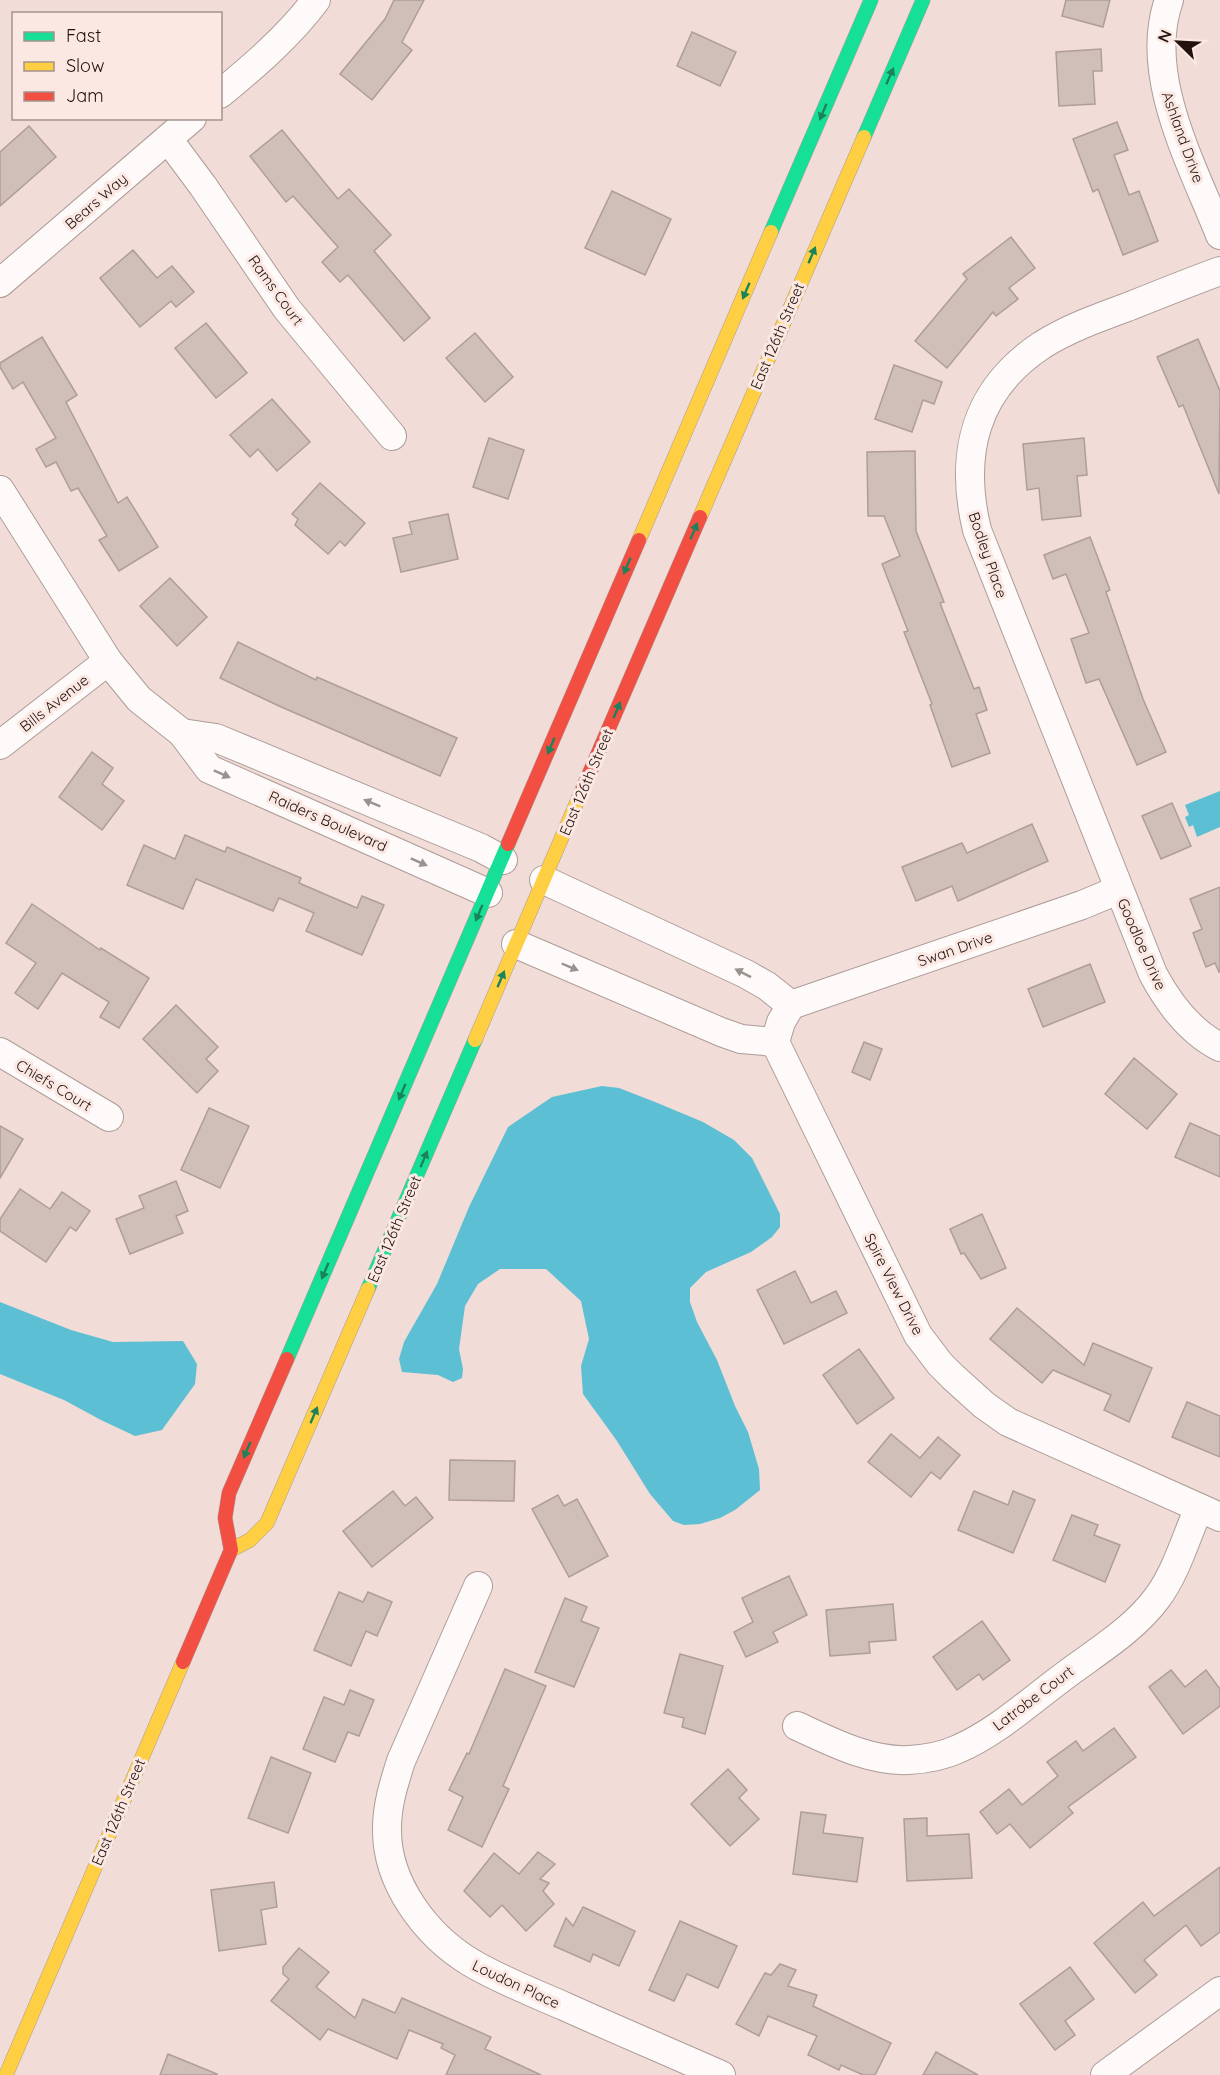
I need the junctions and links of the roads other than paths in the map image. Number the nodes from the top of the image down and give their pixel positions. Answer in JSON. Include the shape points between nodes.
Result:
{"nodes":[{"id":1,"x":316,"y":0,"type":"edge"},
{"id":2,"x":871,"y":0,"type":"edge"},
{"id":3,"x":923,"y":0,"type":"edge"},
{"id":4,"x":1169,"y":0,"type":"edge"},
{"id":5,"x":222,"y":92,"type":"edge"},
{"id":6,"x":190,"y":120,"type":"edge"},
{"id":7,"x":168,"y":139,"type":"junction"},
{"id":8,"x":1220,"y":235,"type":"edge"},
{"id":9,"x":1220,"y":270,"type":"edge"},
{"id":10,"x":0,"y":283,"type":"edge"},
{"id":11,"x":392,"y":436,"type":"dead end"},
{"id":12,"x":0,"y":490,"type":"edge"},
{"id":13,"x":108,"y":661,"type":"junction"},
{"id":14,"x":182,"y":733,"type":"junction"},
{"id":15,"x":0,"y":745,"type":"edge"},
{"id":16,"x":503,"y":860,"type":"junction"},
{"id":17,"x":544,"y":880,"type":"junction"},
{"id":18,"x":1118,"y":890,"type":"junction"},
{"id":19,"x":488,"y":893,"type":"junction"},
{"id":20,"x":516,"y":944,"type":"junction"},
{"id":21,"x":791,"y":1005,"type":"junction"},
{"id":22,"x":775,"y":1042,"type":"junction"},
{"id":23,"x":1220,"y":1047,"type":"edge"},
{"id":24,"x":0,"y":1052,"type":"edge"},
{"id":25,"x":108,"y":1117,"type":"dead end"},
{"id":26,"x":1210,"y":1513,"type":"edge"},
{"id":27,"x":231,"y":1550,"type":"junction"},
{"id":28,"x":478,"y":1586,"type":"dead end"},
{"id":29,"x":797,"y":1726,"type":"dead end"},
{"id":30,"x":1220,"y":1991,"type":"edge"},
{"id":31,"x":6,"y":2075,"type":"edge"},
{"id":32,"x":721,"y":2075,"type":"edge"},
{"id":33,"x":1105,"y":2075,"type":"edge"}],
"edges":[{"from":1,"to":5,"type":"street","via":[[258,62]]},
{"from":2,"to":16,"type":"main road","one_way":true},
{"from":17,"to":3,"type":"main road","name":"East 126th Street","one_way":true},
{"from":4,"to":8,"type":"street","name":"Ashland Drive","via":[[1161,42],[1167,99]]},
{"from":6,"to":7,"type":"street","name":"Bears Way"},
{"from":7,"to":10,"type":"street","name":"Bears Way"},
{"from":7,"to":11,"type":"street","name":"Rams Court","via":[[287,309]]},
{"from":9,"to":18,"type":"street","name":"Bodley Place","via":[[1078,326],[1024,358],[992,395],[977,428],[969,464],[970,503],[977,530]]},
{"from":12,"to":13,"type":"street","name":"Raiders Boulevard"},
{"from":13,"to":14,"type":"street","name":"Raiders Boulevard","via":[[139,699]]},
{"from":13,"to":15,"type":"street","name":"Bills Avenue"},
{"from":16,"to":14,"type":"street","name":"Raiders Boulevard","one_way":true,"via":[[216,738]]},
{"from":14,"to":19,"type":"street","name":"Raiders Boulevard","one_way":true,"via":[[209,768]]},
{"from":16,"to":19,"type":"main road"},
{"from":17,"to":20,"type":"main road","name":"East 126th Street"},
{"from":21,"to":17,"type":"street","one_way":true,"via":[[746,974]]},
{"from":18,"to":21,"type":"street","name":"Swan Drive"},
{"from":18,"to":23,"type":"street","name":"Goodloe Drive","via":[[1166,997],[1196,1030]]},
{"from":19,"to":27,"type":"main road","one_way":true,"via":[[229,1493],[225,1518]]},
{"from":20,"to":22,"type":"street","one_way":true,"via":[[721,1032],[741,1039]]},
{"from":27,"to":20,"type":"main road","name":"East 126th Street","one_way":true,"via":[[250,1540],[267,1523]]},
{"from":21,"to":22,"type":"street"},
{"from":22,"to":26,"type":"street","name":"Spire View Drive","via":[[918,1335],[940,1364],[1008,1422]]},
{"from":24,"to":25,"type":"street","name":"Chiefs Court"},
{"from":26,"to":29,"type":"street","name":"Latrobe Court","via":[[1156,1599],[1143,1613],[1087,1659],[973,1741],[925,1758],[886,1759],[850,1749]]},
{"from":27,"to":31,"type":"main road","name":"East 126th Street"},
{"from":28,"to":32,"type":"street","name":"Loudon Place","via":[[394,1784],[388,1839],[408,1902],[430,1930],[469,1962]]},
{"from":30,"to":33,"type":"street"}]}
